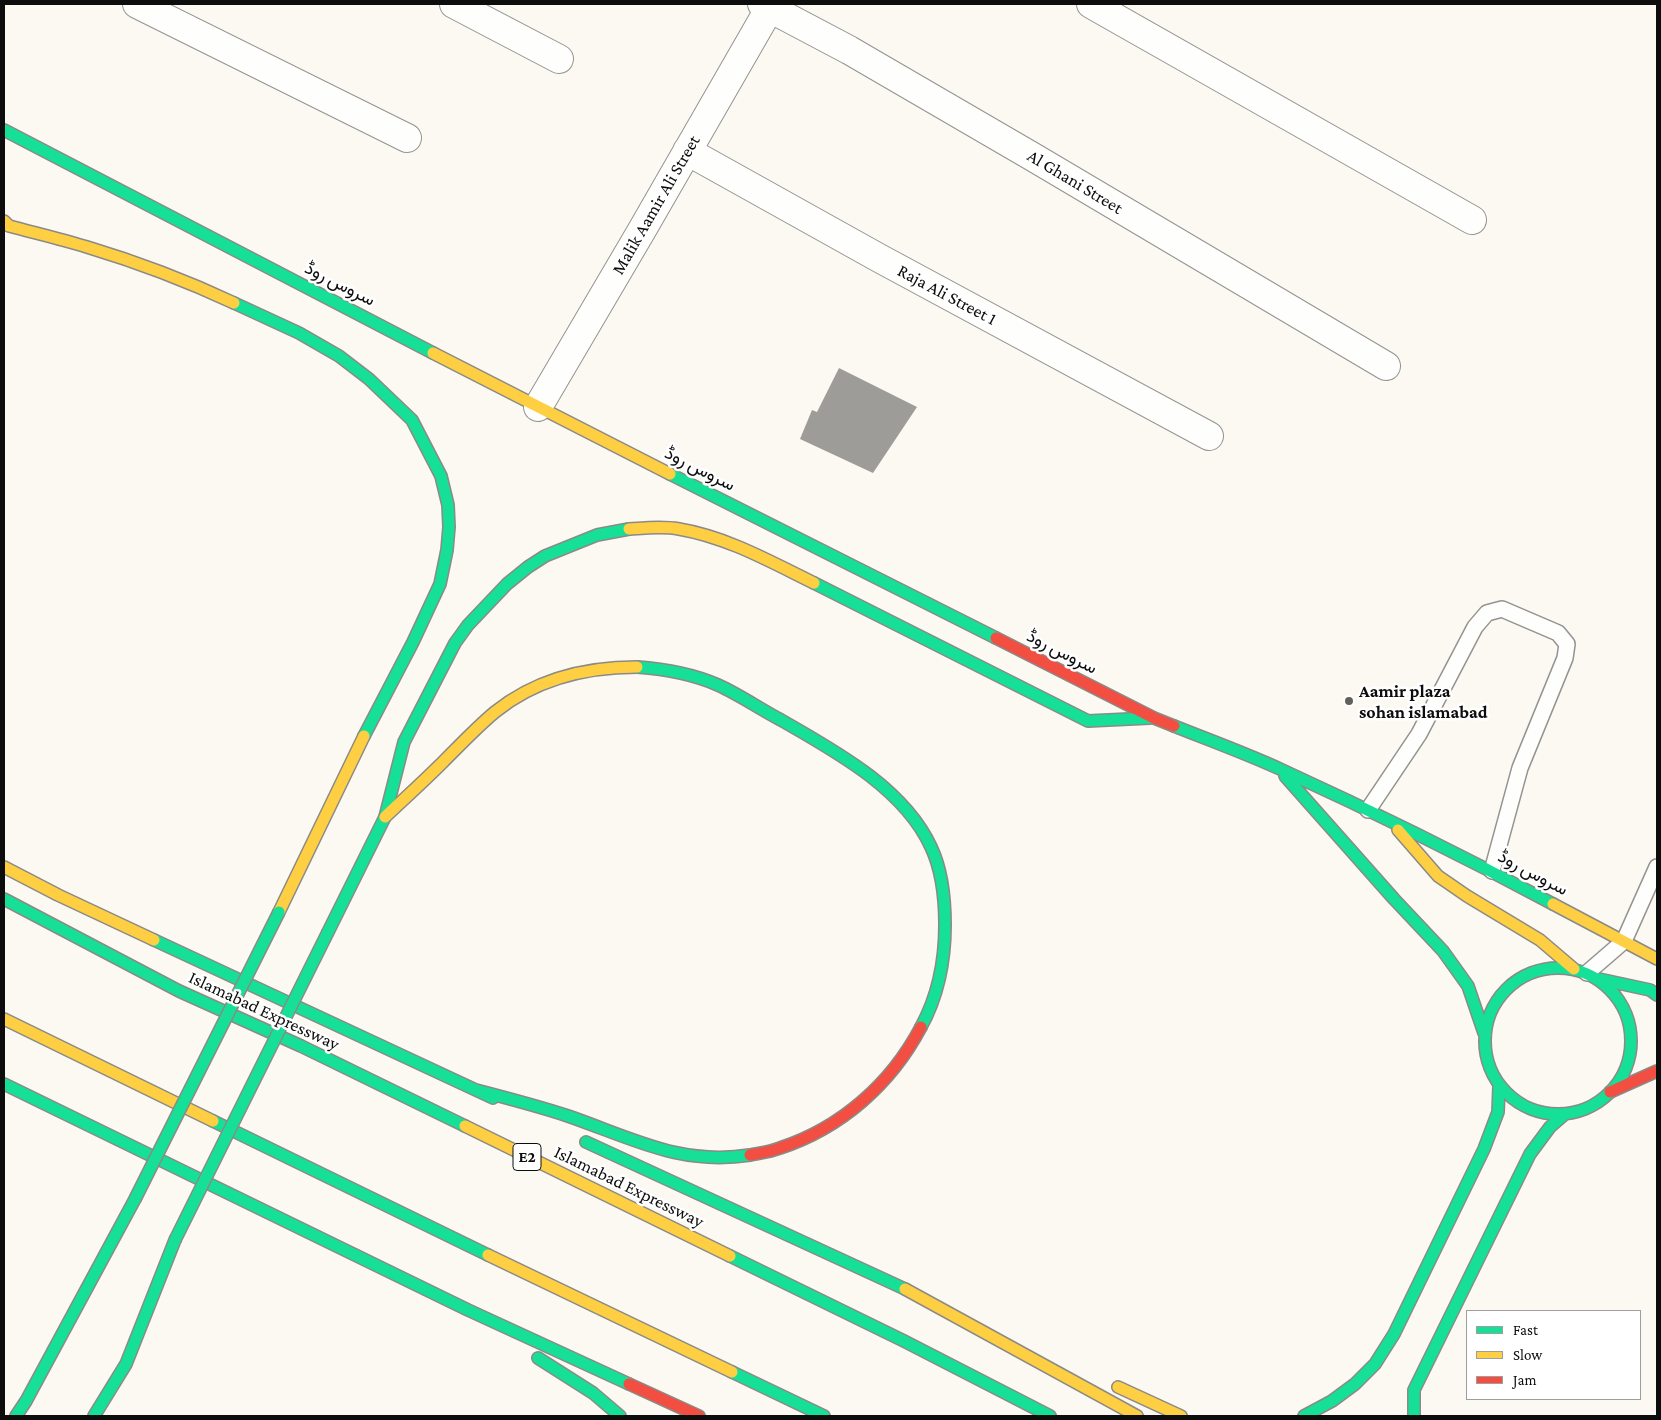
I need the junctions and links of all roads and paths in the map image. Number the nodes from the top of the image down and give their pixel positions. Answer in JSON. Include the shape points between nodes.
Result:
{"nodes":[{"id":1,"x":137,"y":4,"type":"edge"},
{"id":2,"x":454,"y":4,"type":"edge"},
{"id":3,"x":1091,"y":4,"type":"edge"},
{"id":4,"x":768,"y":5,"type":"edge"},
{"id":5,"x":559,"y":59,"type":"dead end"},
{"id":6,"x":4,"y":130,"type":"edge"},
{"id":7,"x":407,"y":138,"type":"dead end"},
{"id":8,"x":31,"y":144,"type":"junction"},
{"id":9,"x":14,"y":150,"type":"dead end"},
{"id":10,"x":687,"y":151,"type":"junction"},
{"id":11,"x":1472,"y":220,"type":"dead end"},
{"id":12,"x":4,"y":222,"type":"edge"},
{"id":13,"x":1386,"y":366,"type":"dead end"},
{"id":14,"x":538,"y":407,"type":"junction"},
{"id":15,"x":1209,"y":436,"type":"dead end"},
{"id":16,"x":1154,"y":718,"type":"junction"},
{"id":17,"x":1278,"y":768,"type":"junction"},
{"id":18,"x":1368,"y":810,"type":"junction"},
{"id":19,"x":385,"y":817,"type":"junction"},
{"id":20,"x":1391,"y":821,"type":"junction"},
{"id":21,"x":4,"y":867,"type":"edge"},
{"id":22,"x":1657,"y":867,"type":"edge"},
{"id":23,"x":1492,"y":871,"type":"junction"},
{"id":24,"x":4,"y":899,"type":"edge"},
{"id":25,"x":1624,"y":941,"type":"junction"},
{"id":26,"x":1657,"y":959,"type":"edge"},
{"id":27,"x":1587,"y":974,"type":"junction"},
{"id":28,"x":1657,"y":995,"type":"edge"},
{"id":29,"x":4,"y":1019,"type":"edge"},
{"id":30,"x":1484,"y":1033,"type":"junction"},
{"id":31,"x":1657,"y":1071,"type":"edge"},
{"id":32,"x":4,"y":1084,"type":"edge"},
{"id":33,"x":1499,"y":1086,"type":"junction"},
{"id":34,"x":476,"y":1090,"type":"junction"},
{"id":35,"x":1610,"y":1092,"type":"junction"},
{"id":36,"x":1565,"y":1114,"type":"junction"},
{"id":37,"x":538,"y":1119,"type":"dead end"},
{"id":38,"x":574,"y":1136,"type":"dead end"},
{"id":39,"x":468,"y":1310,"type":"junction"},
{"id":40,"x":973,"y":1326,"type":"junction"},
{"id":41,"x":1010,"y":1333,"type":"dead end"},
{"id":42,"x":126,"y":1364,"type":"junction"},
{"id":43,"x":1103,"y":1380,"type":"dead end"},
{"id":44,"x":119,"y":1399,"type":"dead end"},
{"id":45,"x":16,"y":1416,"type":"edge"},
{"id":46,"x":94,"y":1416,"type":"edge"},
{"id":47,"x":620,"y":1416,"type":"edge"},
{"id":48,"x":699,"y":1416,"type":"edge"},
{"id":49,"x":824,"y":1416,"type":"edge"},
{"id":50,"x":1050,"y":1416,"type":"edge"},
{"id":51,"x":1138,"y":1416,"type":"edge"},
{"id":52,"x":1181,"y":1416,"type":"edge"},
{"id":53,"x":1304,"y":1416,"type":"edge"},
{"id":54,"x":1414,"y":1416,"type":"edge"}],
"edges":[{"from":1,"to":7,"type":"street"},
{"from":2,"to":5,"type":"street"},
{"from":3,"to":11,"type":"street"},
{"from":4,"to":10,"type":"street","name":"Malik Aamir Ali Street"},
{"from":4,"to":13,"type":"street","name":"Al Ghani Street","via":[[1033,156]]},
{"from":6,"to":8,"type":"main road","name":"سروس روڈ"},
{"from":8,"to":9,"type":"main road"},
{"from":8,"to":14,"type":"main road","name":"سروس روڈ"},
{"from":10,"to":14,"type":"street","name":"Malik Aamir Ali Street"},
{"from":10,"to":15,"type":"street","name":"Raja Ali Street 1"},
{"from":12,"to":45,"type":"main road","bridge":true,"via":[[113,255],[197,286],[300,332],[339,356],[412,420],[441,476],[450,527],[440,584],[414,642],[377,710],[135,1199]]},
{"from":14,"to":16,"type":"main road","name":"سروس روڈ"},
{"from":16,"to":17,"type":"main road","name":"سروس روڈ"},
{"from":16,"to":19,"type":"main road","via":[[1088,721],[725,540],[679,529],[622,530],[545,556],[507,584],[468,625],[455,643],[404,742]]},
{"from":17,"to":18,"type":"main road","name":"سروس روڈ"},
{"from":17,"to":30,"type":"main road","via":[[1443,952],[1468,986]]},
{"from":18,"to":20,"type":"main road","name":"سروس روڈ"},
{"from":18,"to":23,"type":"lane","via":[[1419,734],[1475,627],[1487,613],[1502,610],[1558,633],[1567,644],[1565,658],[1520,768]]},
{"from":19,"to":34,"type":"main road","via":[[503,705],[534,687],[598,670],[654,668],[717,685],[842,757],[868,774],[894,798],[915,821],[930,845],[940,880],[946,943],[931,1008],[896,1069],[848,1114],[820,1132],[769,1152],[745,1157],[688,1157],[626,1139],[569,1116]]},
{"from":19,"to":42,"type":"main road","bridge":true,"via":[[175,1240]]},
{"from":20,"to":23,"type":"main road","name":"سروس روڈ"},
{"from":20,"to":27,"type":"main road","name":"سروس روڈ","via":[[1438,876],[1540,940]]},
{"from":21,"to":34,"type":"main road"},
{"from":22,"to":25,"type":"lane"},
{"from":23,"to":25,"type":"main road","name":"سروس روڈ"},
{"from":24,"to":50,"type":"main road","name":"Islamabad Expressway","number":"E2","via":[[179,991],[309,1050],[904,1341]]},
{"from":25,"to":26,"type":"main road","name":"سروس روڈ"},
{"from":25,"to":27,"type":"lane"},
{"from":27,"to":28,"type":"main road","name":"سروس روڈ","via":[[1650,990]]},
{"from":27,"to":30,"type":"main road","via":[[1557,967],[1523,976],[1496,1000]]},
{"from":27,"to":35,"type":"main road","via":[[1611,989],[1621,1002],[1632,1033],[1628,1065]]},
{"from":29,"to":49,"type":"main road","via":[[413,1220]]},
{"from":30,"to":33,"type":"main road","via":[[1487,1061]]},
{"from":31,"to":35,"type":"main road"},
{"from":32,"to":39,"type":"main road"},
{"from":33,"to":36,"type":"main road","via":[[1528,1108]]},
{"from":33,"to":53,"type":"main road","via":[[1498,1112],[1487,1142],[1394,1334],[1375,1364],[1355,1384]]},
{"from":34,"to":37,"type":"main road"},
{"from":35,"to":36,"type":"main road","via":[[1597,1103]]},
{"from":36,"to":54,"type":"main road","via":[[1550,1127],[1518,1177],[1414,1390]]},
{"from":38,"to":40,"type":"main road","via":[[918,1295]]},
{"from":39,"to":47,"type":"main road","via":[[593,1393]]},
{"from":39,"to":48,"type":"main road"},
{"from":40,"to":41,"type":"main road"},
{"from":40,"to":51,"type":"main road"},
{"from":42,"to":44,"type":"main road"},
{"from":42,"to":46,"type":"main road"},
{"from":43,"to":52,"type":"main road"}]}
